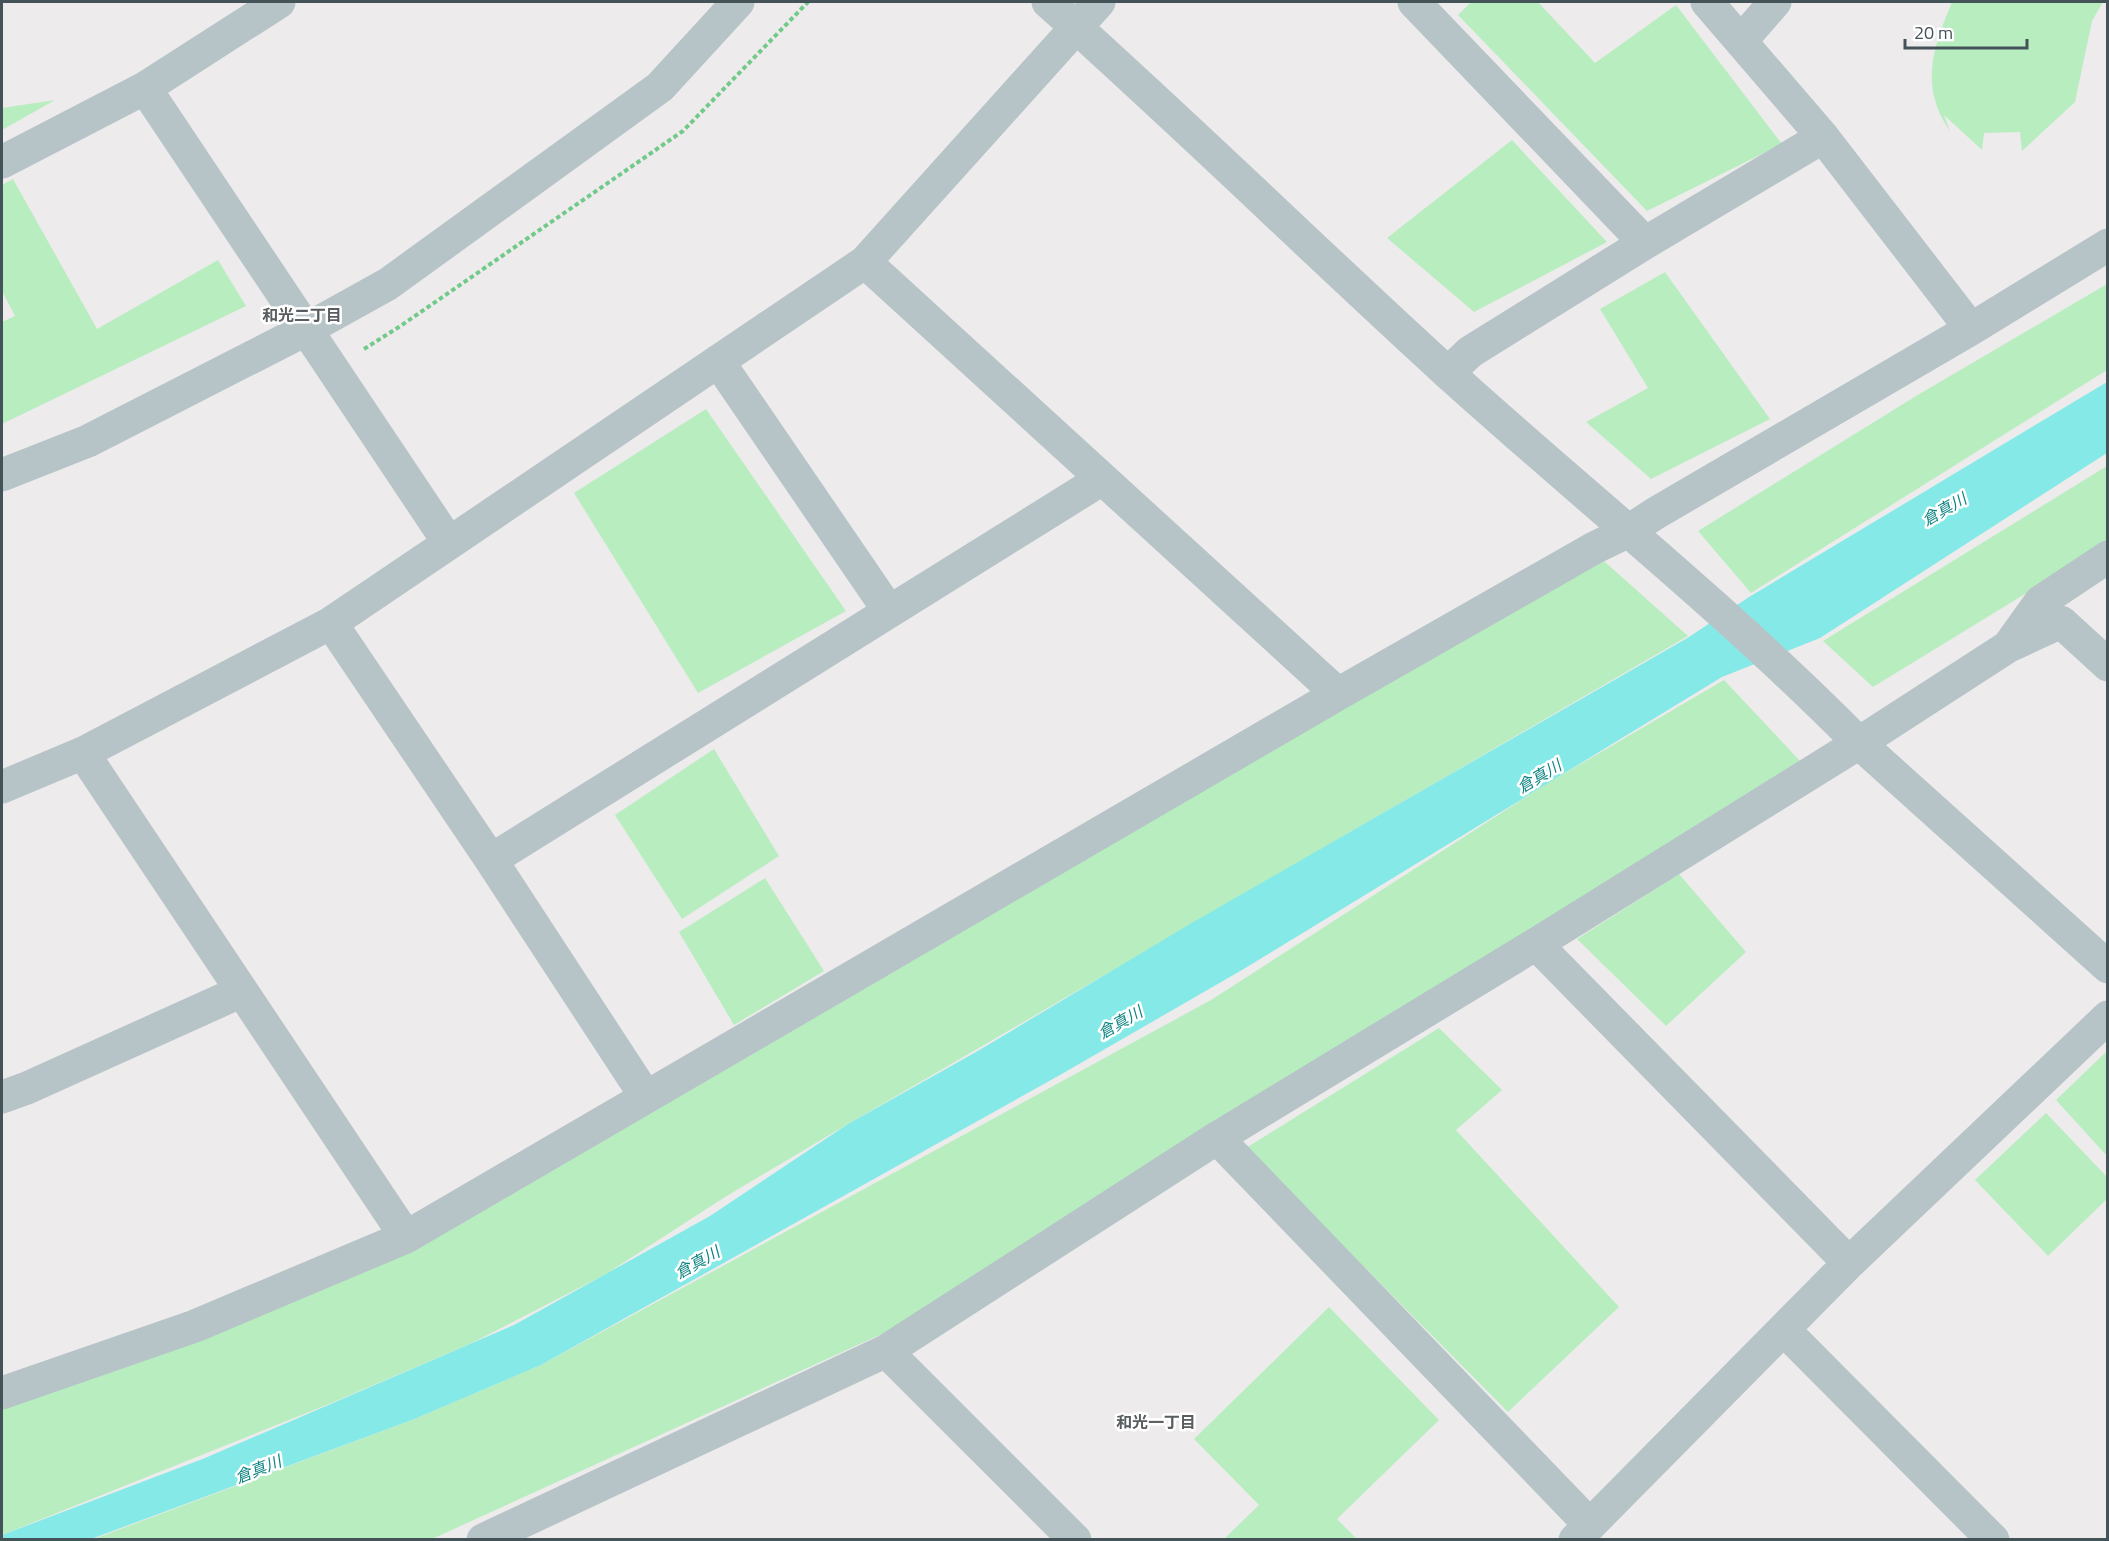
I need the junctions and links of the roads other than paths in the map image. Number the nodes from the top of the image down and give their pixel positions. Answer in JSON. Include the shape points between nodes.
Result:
{"nodes":[{"id":1,"x":279,"y":2,"type":"edge"},
{"id":2,"x":738,"y":2,"type":"edge"},
{"id":3,"x":1048,"y":2,"type":"edge"},
{"id":4,"x":1099,"y":2,"type":"edge"},
{"id":5,"x":1414,"y":2,"type":"edge"},
{"id":6,"x":1707,"y":2,"type":"edge"},
{"id":7,"x":1775,"y":2,"type":"edge"},
{"id":8,"x":1077,"y":27,"type":"junction"},
{"id":9,"x":1741,"y":41,"type":"junction"},
{"id":10,"x":145,"y":88,"type":"junction"},
{"id":11,"x":1823,"y":137,"type":"junction"},
{"id":12,"x":2,"y":162,"type":"edge"},
{"id":13,"x":1645,"y":243,"type":"junction"},
{"id":14,"x":2108,"y":245,"type":"edge"},
{"id":15,"x":865,"y":262,"type":"junction"},
{"id":16,"x":307,"y":329,"type":"junction"},
{"id":17,"x":1971,"y":329,"type":"junction"},
{"id":18,"x":718,"y":362,"type":"junction"},
{"id":19,"x":1448,"y":373,"type":"junction"},
{"id":20,"x":2,"y":475,"type":"edge"},
{"id":21,"x":1102,"y":479,"type":"junction"},
{"id":22,"x":1627,"y":532,"type":"junction"},
{"id":23,"x":449,"y":543,"type":"junction"},
{"id":24,"x":2108,"y":557,"type":"edge"},
{"id":25,"x":889,"y":611,"type":"junction"},
{"id":26,"x":331,"y":622,"type":"junction"},
{"id":27,"x":2009,"y":646,"type":"junction"},
{"id":28,"x":2108,"y":665,"type":"edge"},
{"id":29,"x":1338,"y":694,"type":"junction"},
{"id":30,"x":1859,"y":743,"type":"junction"},
{"id":31,"x":83,"y":753,"type":"junction"},
{"id":32,"x":2,"y":787,"type":"edge"},
{"id":33,"x":491,"y":860,"type":"junction"},
{"id":34,"x":1536,"y":944,"type":"junction"},
{"id":35,"x":2108,"y":967,"type":"edge"},
{"id":36,"x":242,"y":991,"type":"junction"},
{"id":37,"x":2108,"y":1017,"type":"edge"},
{"id":38,"x":2,"y":1096,"type":"edge"},
{"id":39,"x":646,"y":1096,"type":"junction"},
{"id":40,"x":1217,"y":1138,"type":"junction"},
{"id":41,"x":406,"y":1237,"type":"junction"},
{"id":42,"x":1849,"y":1263,"type":"junction"},
{"id":43,"x":1784,"y":1330,"type":"junction"},
{"id":44,"x":886,"y":1351,"type":"junction"},
{"id":45,"x":2,"y":1393,"type":"edge"},
{"id":46,"x":1583,"y":1532,"type":"edge"},
{"id":47,"x":483,"y":1539,"type":"edge"},
{"id":48,"x":1075,"y":1539,"type":"edge"},
{"id":49,"x":1993,"y":1539,"type":"edge"}],
"edges":[{"from":1,"to":10,"type":"street"},
{"from":2,"to":16,"type":"street","via":[[660,87],[388,284]]},
{"from":3,"to":8,"type":"street"},
{"from":4,"to":8,"type":"street"},
{"from":5,"to":13,"type":"street"},
{"from":6,"to":9,"type":"street"},
{"from":7,"to":9,"type":"street"},
{"from":8,"to":15,"type":"street"},
{"from":8,"to":19,"type":"street"},
{"from":9,"to":11,"type":"street"},
{"from":10,"to":12,"type":"street"},
{"from":10,"to":16,"type":"street"},
{"from":11,"to":13,"type":"street"},
{"from":11,"to":17,"type":"street"},
{"from":13,"to":19,"type":"street","via":[[1470,352]]},
{"from":14,"to":17,"type":"street"},
{"from":15,"to":18,"type":"street"},
{"from":15,"to":21,"type":"street"},
{"from":16,"to":20,"type":"street","via":[[88,441]]},
{"from":16,"to":23,"type":"street"},
{"from":17,"to":22,"type":"street"},
{"from":18,"to":23,"type":"street"},
{"from":18,"to":25,"type":"street"},
{"from":19,"to":22,"type":"street"},
{"from":21,"to":25,"type":"street"},
{"from":21,"to":29,"type":"street"},
{"from":22,"to":29,"type":"street"},
{"from":22,"to":30,"type":"street"},
{"from":23,"to":26,"type":"street"},
{"from":24,"to":27,"type":"street","via":[[2040,602]]},
{"from":25,"to":33,"type":"street"},
{"from":26,"to":31,"type":"street"},
{"from":26,"to":33,"type":"street"},
{"from":27,"to":28,"type":"street","via":[[2061,622]]},
{"from":27,"to":30,"type":"street"},
{"from":29,"to":39,"type":"street"},
{"from":30,"to":34,"type":"street"},
{"from":30,"to":35,"type":"street"},
{"from":31,"to":32,"type":"street"},
{"from":31,"to":36,"type":"street"},
{"from":33,"to":39,"type":"street"},
{"from":34,"to":40,"type":"street"},
{"from":34,"to":42,"type":"street"},
{"from":36,"to":38,"type":"street"},
{"from":36,"to":41,"type":"street"},
{"from":37,"to":42,"type":"street"},
{"from":39,"to":41,"type":"street"},
{"from":40,"to":44,"type":"street"},
{"from":40,"to":46,"type":"street"},
{"from":41,"to":45,"type":"street","via":[[195,1326]]},
{"from":42,"to":43,"type":"street"},
{"from":43,"to":46,"type":"street"},
{"from":43,"to":49,"type":"street"},
{"from":44,"to":47,"type":"street"},
{"from":44,"to":48,"type":"street"}]}
